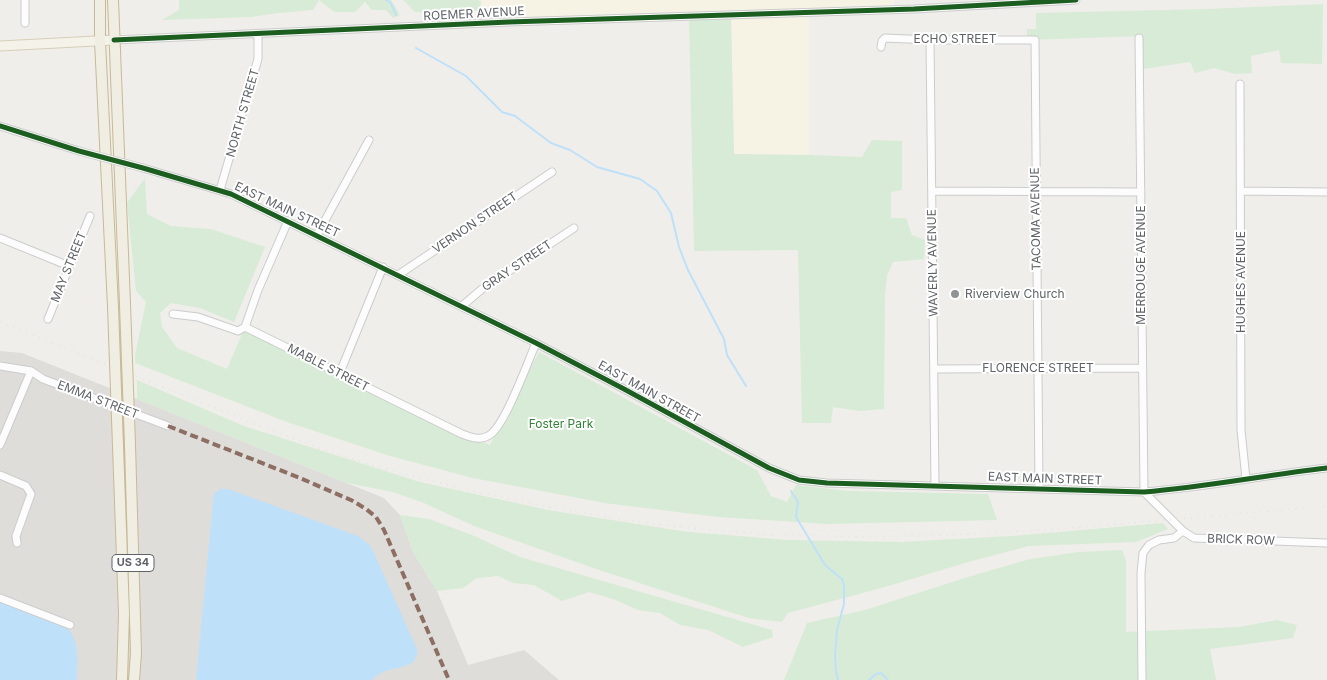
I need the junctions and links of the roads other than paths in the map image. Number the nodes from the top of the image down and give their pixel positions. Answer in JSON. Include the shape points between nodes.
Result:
{"nodes":[{"id":1,"x":25,"y":0,"type":"edge"},
{"id":2,"x":100,"y":0,"type":"edge"},
{"id":3,"x":113,"y":0,"type":"edge"},
{"id":4,"x":1076,"y":0,"type":"edge"},
{"id":5,"x":25,"y":23,"type":"dead end"},
{"id":6,"x":258,"y":34,"type":"junction"},
{"id":7,"x":1139,"y":38,"type":"dead end"},
{"id":8,"x":114,"y":40,"type":"junction"},
{"id":9,"x":930,"y":40,"type":"junction"},
{"id":10,"x":1035,"y":40,"type":"joint"},
{"id":11,"x":100,"y":41,"type":"junction"},
{"id":12,"x":0,"y":46,"type":"edge"},
{"id":13,"x":881,"y":47,"type":"dead end"},
{"id":14,"x":1240,"y":84,"type":"dead end"},
{"id":15,"x":0,"y":126,"type":"edge"},
{"id":16,"x":369,"y":140,"type":"dead end"},
{"id":17,"x":552,"y":172,"type":"dead end"},
{"id":18,"x":220,"y":190,"type":"junction"},
{"id":19,"x":932,"y":191,"type":"junction"},
{"id":20,"x":1241,"y":191,"type":"junction"},
{"id":21,"x":1036,"y":192,"type":"junction"},
{"id":22,"x":1141,"y":192,"type":"junction"},
{"id":23,"x":1327,"y":192,"type":"edge"},
{"id":24,"x":90,"y":216,"type":"dead end"},
{"id":25,"x":288,"y":221,"type":"junction"},
{"id":26,"x":574,"y":228,"type":"dead end"},
{"id":27,"x":317,"y":235,"type":"junction"},
{"id":28,"x":0,"y":238,"type":"edge"},
{"id":29,"x":69,"y":266,"type":"junction"},
{"id":30,"x":383,"y":268,"type":"junction"},
{"id":31,"x":398,"y":275,"type":"junction"},
{"id":32,"x":462,"y":306,"type":"junction"},
{"id":33,"x":173,"y":314,"type":"dead end"},
{"id":34,"x":48,"y":319,"type":"dead end"},
{"id":35,"x":245,"y":327,"type":"junction"},
{"id":36,"x":536,"y":344,"type":"junction"},
{"id":37,"x":0,"y":366,"type":"edge"},
{"id":38,"x":1038,"y":368,"type":"junction"},
{"id":39,"x":1142,"y":368,"type":"junction"},
{"id":40,"x":934,"y":369,"type":"junction"},
{"id":41,"x":30,"y":370,"type":"junction"},
{"id":42,"x":339,"y":375,"type":"junction"},
{"id":43,"x":168,"y":426,"type":"dead end"},
{"id":44,"x":0,"y":445,"type":"edge"},
{"id":45,"x":1327,"y":468,"type":"edge"},
{"id":46,"x":0,"y":475,"type":"edge"},
{"id":47,"x":1246,"y":479,"type":"junction"},
{"id":48,"x":936,"y":486,"type":"junction"},
{"id":49,"x":1039,"y":488,"type":"junction"},
{"id":50,"x":1144,"y":492,"type":"junction"},
{"id":51,"x":1183,"y":531,"type":"junction"},
{"id":52,"x":17,"y":543,"type":"dead end"},
{"id":53,"x":1327,"y":543,"type":"edge"},
{"id":54,"x":0,"y":598,"type":"edge"},
{"id":55,"x":70,"y":625,"type":"dead end"},
{"id":56,"x":122,"y":680,"type":"edge"},
{"id":57,"x":134,"y":680,"type":"edge"},
{"id":58,"x":1142,"y":680,"type":"edge"}],
"edges":[{"from":1,"to":5,"type":"street"},
{"from":2,"to":11,"type":"highway","number":"US 34"},
{"from":3,"to":8,"type":"highway","number":"US 34"},
{"from":4,"to":6,"type":"street","name":"ROEMER AVENUE"},
{"from":6,"to":8,"type":"street","name":"ROEMER AVENUE"},
{"from":6,"to":18,"type":"street","name":"NORTH STREET","via":[[258,59]]},
{"from":7,"to":22,"type":"street","name":"MERROUGE AVENUE"},
{"from":8,"to":11,"type":"main road","name":"ROEMER AVENUE"},
{"from":8,"to":57,"type":"highway","number":"US 34","bridge":true,"via":[[130,445]]},
{"from":9,"to":10,"type":"street","name":"ECHO STREET"},
{"from":9,"to":13,"type":"street","name":"ECHO STREET","via":[[885,38]]},
{"from":9,"to":19,"type":"street","name":"WAVERLY AVENUE"},
{"from":10,"to":21,"type":"street","name":"TACOMA AVENUE"},
{"from":11,"to":12,"type":"main road","name":"ROEMER AVENUE"},
{"from":11,"to":56,"type":"highway","number":"US 34","bridge":true,"via":[[124,614]]},
{"from":14,"to":20,"type":"street","name":"HUGHES AVENUE"},
{"from":15,"to":18,"type":"street","name":"EAST MAIN STREET","bridge":true},
{"from":16,"to":27,"type":"street"},
{"from":17,"to":31,"type":"street","name":"VERNON STREET"},
{"from":18,"to":25,"type":"street","name":"EAST MAIN STREET"},
{"from":19,"to":21,"type":"street"},
{"from":19,"to":40,"type":"street","name":"WAVERLY AVENUE"},
{"from":20,"to":23,"type":"street"},
{"from":20,"to":47,"type":"street","name":"HUGHES AVENUE","via":[[1241,430]]},
{"from":21,"to":22,"type":"street"},
{"from":21,"to":38,"type":"street","name":"TACOMA AVENUE"},
{"from":22,"to":39,"type":"street","name":"MERROUGE AVENUE"},
{"from":24,"to":29,"type":"street","name":"MAY STREET"},
{"from":25,"to":27,"type":"street","name":"EAST MAIN STREET"},
{"from":25,"to":35,"type":"street"},
{"from":26,"to":32,"type":"street","name":"GRAY STREET","via":[[482,289]]},
{"from":27,"to":30,"type":"street","name":"EAST MAIN STREET"},
{"from":28,"to":29,"type":"street"},
{"from":29,"to":34,"type":"street","name":"MAY STREET"},
{"from":30,"to":31,"type":"street","name":"EAST MAIN STREET"},
{"from":30,"to":42,"type":"street"},
{"from":31,"to":32,"type":"street","name":"EAST MAIN STREET"},
{"from":32,"to":36,"type":"street","name":"EAST MAIN STREET"},
{"from":33,"to":35,"type":"street","name":"MABLE STREET","via":[[198,317],[238,331]]},
{"from":35,"to":42,"type":"street","name":"MABLE STREET"},
{"from":36,"to":42,"type":"street","name":"MABLE STREET","via":[[501,420],[492,433],[479,439],[462,434]]},
{"from":36,"to":48,"type":"street","name":"EAST MAIN STREET","via":[[769,468],[799,480]]},
{"from":37,"to":41,"type":"street"},
{"from":38,"to":39,"type":"street","name":"FLORENCE STREET"},
{"from":38,"to":40,"type":"street","name":"FLORENCE STREET"},
{"from":38,"to":49,"type":"street","name":"TACOMA AVENUE"},
{"from":39,"to":50,"type":"street","name":"MERROUGE AVENUE"},
{"from":40,"to":48,"type":"street","name":"WAVERLY AVENUE"},
{"from":41,"to":43,"type":"street","name":"EMMA STREET","via":[[43,379]]},
{"from":41,"to":44,"type":"street"},
{"from":45,"to":47,"type":"street","name":"EAST MAIN STREET"},
{"from":46,"to":52,"type":"street","via":[[26,486],[30,494],[16,536]]},
{"from":47,"to":50,"type":"street","name":"EAST MAIN STREET"},
{"from":48,"to":49,"type":"street","name":"EAST MAIN STREET"},
{"from":49,"to":50,"type":"street","name":"EAST MAIN STREET"},
{"from":50,"to":51,"type":"street","name":"BRICK ROW"},
{"from":51,"to":53,"type":"street","name":"BRICK ROW","via":[[1194,538],[1214,540]]},
{"from":51,"to":58,"type":"street","via":[[1174,538],[1149,545],[1143,553]]},
{"from":54,"to":55,"type":"street"}]}
